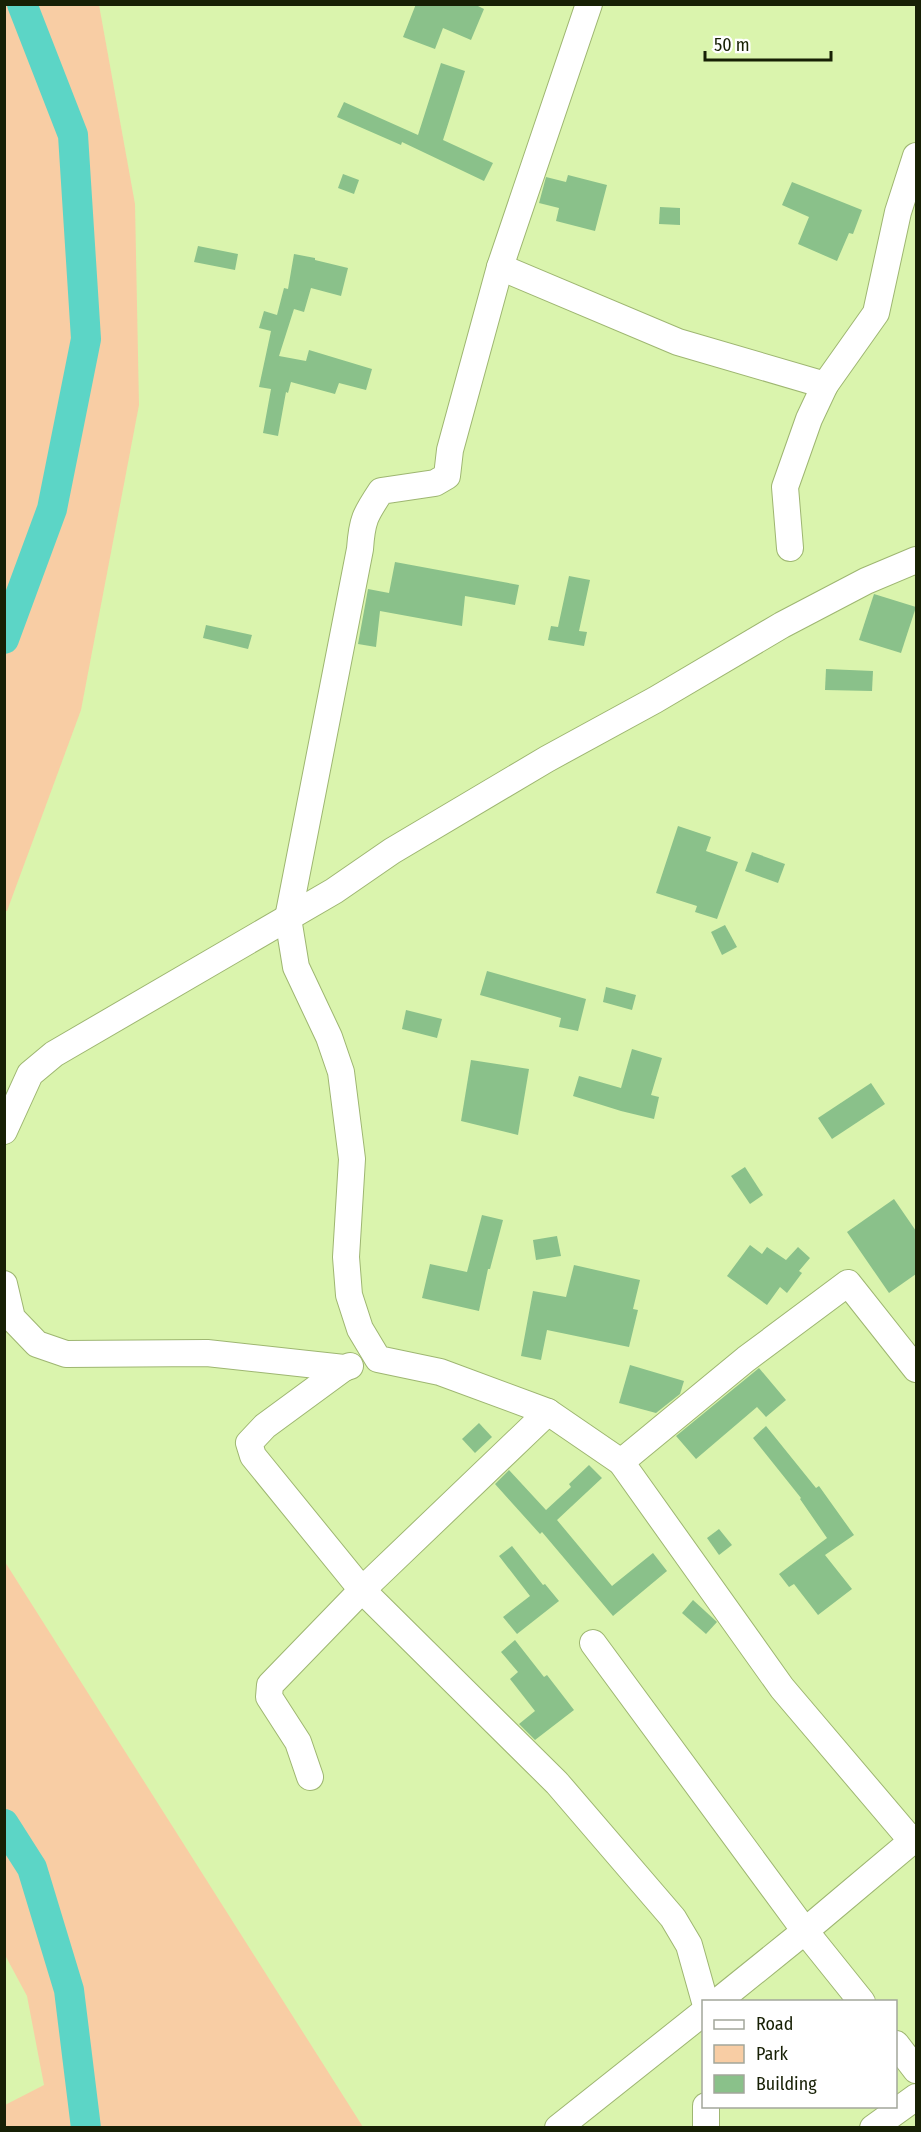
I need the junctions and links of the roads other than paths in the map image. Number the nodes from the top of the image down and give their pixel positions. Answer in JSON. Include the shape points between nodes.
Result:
{"nodes":[{"id":1,"x":589,"y":4,"type":"edge"},
{"id":2,"x":916,"y":156,"type":"edge"},
{"id":3,"x":500,"y":267,"type":"junction"},
{"id":4,"x":825,"y":385,"type":"junction"},
{"id":5,"x":790,"y":548,"type":"dead end"},
{"id":6,"x":916,"y":560,"type":"edge"},
{"id":7,"x":288,"y":918,"type":"junction"},
{"id":8,"x":4,"y":1131,"type":"edge"},
{"id":9,"x":4,"y":1284,"type":"edge"},
{"id":10,"x":378,"y":1359,"type":"junction"},
{"id":11,"x":344,"y":1368,"type":"junction"},
{"id":12,"x":916,"y":1369,"type":"edge"},
{"id":13,"x":548,"y":1412,"type":"junction"},
{"id":14,"x":621,"y":1462,"type":"junction"},
{"id":15,"x":362,"y":1590,"type":"junction"},
{"id":16,"x":592,"y":1643,"type":"dead end"},
{"id":17,"x":310,"y":1777,"type":"dead end"},
{"id":18,"x":914,"y":1839,"type":"edge"},
{"id":19,"x":805,"y":1931,"type":"junction"},
{"id":20,"x":705,"y":2000,"type":"edge"},
{"id":21,"x":718,"y":2000,"type":"edge"},
{"id":22,"x":861,"y":2000,"type":"edge"},
{"id":23,"x":702,"y":2014,"type":"edge"},
{"id":24,"x":897,"y":2045,"type":"edge"},
{"id":25,"x":916,"y":2070,"type":"edge"},
{"id":26,"x":916,"y":2097,"type":"edge"},
{"id":27,"x":706,"y":2108,"type":"edge"},
{"id":28,"x":558,"y":2127,"type":"edge"},
{"id":29,"x":706,"y":2127,"type":"edge"},
{"id":30,"x":873,"y":2127,"type":"edge"}],
"edges":[{"from":1,"to":3,"type":"street"},
{"from":2,"to":4,"type":"street","via":[[898,212],[876,313]]},
{"from":3,"to":4,"type":"street","via":[[678,342]]},
{"from":3,"to":7,"type":"street","via":[[450,450],[447,476],[435,483],[381,491],[362,524]]},
{"from":4,"to":5,"type":"street","via":[[785,487]]},
{"from":6,"to":7,"type":"street","via":[[866,580],[782,625],[547,759]]},
{"from":7,"to":8,"type":"street","via":[[54,1054],[30,1074]]},
{"from":7,"to":10,"type":"street","via":[[296,966],[341,1072],[352,1160],[346,1257],[349,1295],[360,1329]]},
{"from":9,"to":11,"type":"street","via":[[12,1317],[37,1344],[66,1354],[207,1353]]},
{"from":10,"to":11,"type":"street"},
{"from":10,"to":13,"type":"street","via":[[440,1372]]},
{"from":11,"to":15,"type":"street","via":[[265,1426],[249,1443],[253,1456]]},
{"from":12,"to":14,"type":"street","via":[[848,1283],[746,1359]]},
{"from":13,"to":14,"type":"street"},
{"from":13,"to":15,"type":"street"},
{"from":14,"to":18,"type":"street","via":[[782,1688]]},
{"from":15,"to":17,"type":"street","via":[[270,1685],[269,1697],[298,1742]]},
{"from":15,"to":20,"type":"street","via":[[557,1783],[673,1918],[689,1945]]},
{"from":16,"to":19,"type":"street"},
{"from":18,"to":19,"type":"street"},
{"from":19,"to":21,"type":"street"},
{"from":19,"to":22,"type":"street"},
{"from":23,"to":28,"type":"street"},
{"from":24,"to":25,"type":"street"},
{"from":26,"to":30,"type":"street"},
{"from":27,"to":29,"type":"street"}]}
